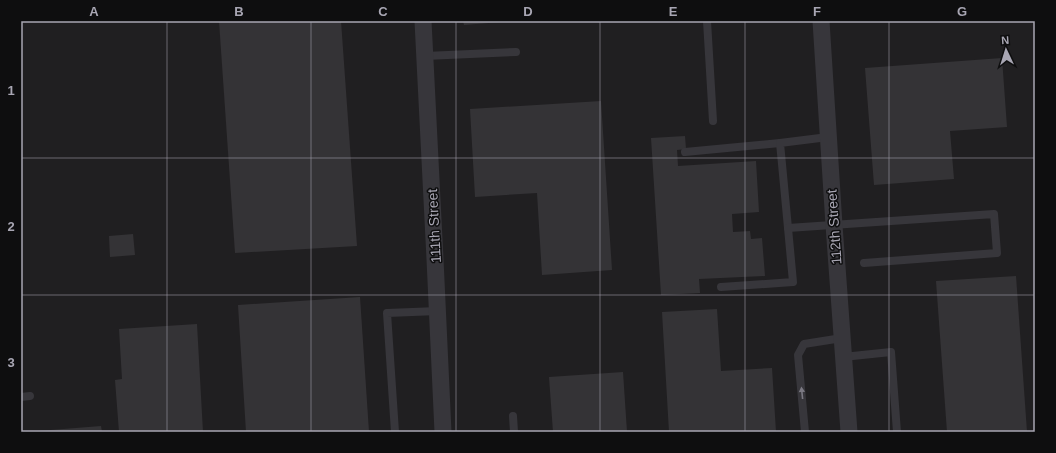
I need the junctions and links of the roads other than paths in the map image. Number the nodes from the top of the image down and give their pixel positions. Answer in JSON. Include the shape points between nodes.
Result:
{"nodes":[{"id":1,"x":423,"y":21,"type":"edge"},
{"id":2,"x":707,"y":21,"type":"edge"},
{"id":3,"x":821,"y":21,"type":"edge"},
{"id":4,"x":516,"y":52,"type":"dead end"},
{"id":5,"x":425,"y":56,"type":"junction"},
{"id":6,"x":713,"y":121,"type":"dead end"},
{"id":7,"x":828,"y":137,"type":"junction"},
{"id":8,"x":780,"y":143,"type":"junction"},
{"id":9,"x":685,"y":152,"type":"dead end"},
{"id":10,"x":834,"y":225,"type":"junction"},
{"id":11,"x":788,"y":228,"type":"junction"},
{"id":12,"x":864,"y":262,"type":"dead end"},
{"id":13,"x":721,"y":287,"type":"dead end"},
{"id":14,"x":438,"y":312,"type":"junction"},
{"id":15,"x":842,"y":338,"type":"junction"},
{"id":16,"x":843,"y":357,"type":"junction"},
{"id":17,"x":30,"y":396,"type":"dead end"},
{"id":18,"x":21,"y":397,"type":"edge"},
{"id":19,"x":513,"y":416,"type":"dead end"},
{"id":20,"x":395,"y":432,"type":"edge"},
{"id":21,"x":443,"y":432,"type":"edge"},
{"id":22,"x":514,"y":432,"type":"edge"},
{"id":23,"x":805,"y":432,"type":"edge"},
{"id":24,"x":849,"y":432,"type":"edge"},
{"id":25,"x":897,"y":432,"type":"edge"}],
"edges":[{"from":1,"to":5,"type":"street","name":"111th Street"},
{"from":2,"to":6,"type":"lane"},
{"from":3,"to":7,"type":"street","name":"112th Street"},
{"from":4,"to":5,"type":"lane"},
{"from":5,"to":14,"type":"street","name":"111th Street"},
{"from":7,"to":8,"type":"lane"},
{"from":7,"to":10,"type":"street","name":"112th Street"},
{"from":8,"to":9,"type":"lane"},
{"from":8,"to":11,"type":"lane"},
{"from":10,"to":11,"type":"lane"},
{"from":10,"to":12,"type":"lane","via":[[994,214],[997,253]]},
{"from":10,"to":15,"type":"street","name":"112th Street"},
{"from":11,"to":13,"type":"lane","via":[[793,282]]},
{"from":14,"to":20,"type":"lane","via":[[387,313]]},
{"from":14,"to":21,"type":"street","name":"111th Street"},
{"from":15,"to":16,"type":"street","name":"112th Street"},
{"from":23,"to":15,"type":"lane","one_way":true,"via":[[798,355],[804,344]]},
{"from":16,"to":24,"type":"street","name":"112th Street"},
{"from":16,"to":25,"type":"lane","via":[[891,352]]},
{"from":17,"to":18,"type":"lane"},
{"from":19,"to":22,"type":"lane"}]}
